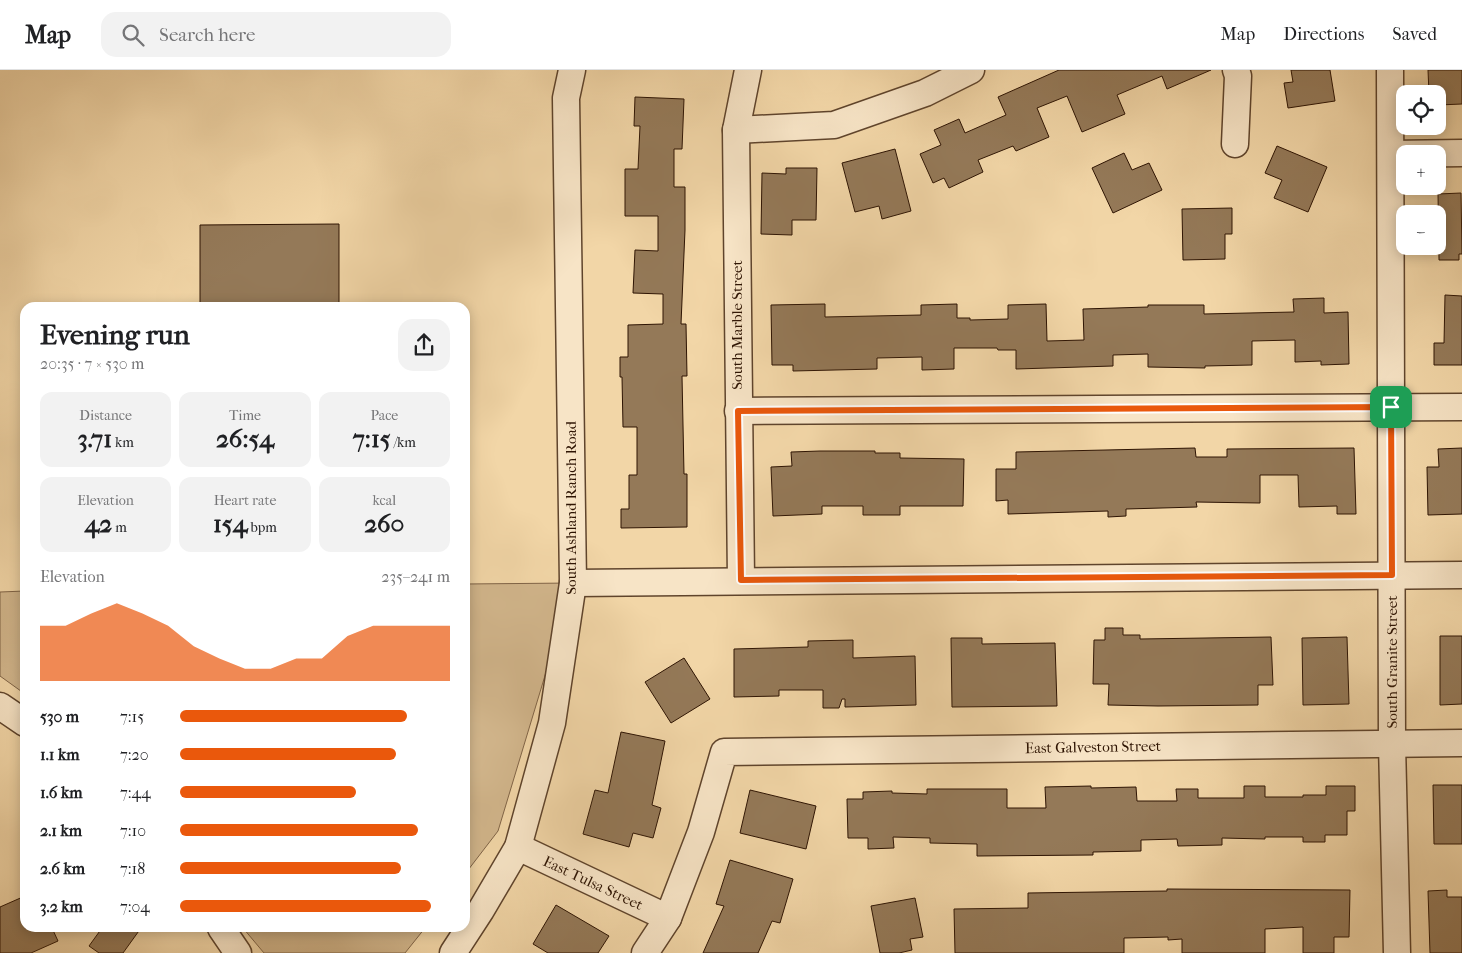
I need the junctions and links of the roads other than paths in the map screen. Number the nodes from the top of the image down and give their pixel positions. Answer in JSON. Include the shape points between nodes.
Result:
{"nodes":[{"id":1,"x":572,"y":70,"type":"edge"},
{"id":2,"x":748,"y":70,"type":"edge"},
{"id":3,"x":971,"y":70,"type":"edge"},
{"id":4,"x":1236,"y":70,"type":"edge"},
{"id":5,"x":1390,"y":70,"type":"edge"},
{"id":6,"x":736,"y":130,"type":"junction"},
{"id":7,"x":1235,"y":144,"type":"dead end"},
{"id":8,"x":1462,"y":153,"type":"edge"},
{"id":9,"x":1391,"y":154,"type":"junction"},
{"id":10,"x":1391,"y":407,"type":"junction"},
{"id":11,"x":1462,"y":407,"type":"edge"},
{"id":12,"x":738,"y":411,"type":"junction"},
{"id":13,"x":1392,"y":575,"type":"junction"},
{"id":14,"x":1462,"y":575,"type":"edge"},
{"id":15,"x":741,"y":580,"type":"junction"},
{"id":16,"x":573,"y":583,"type":"junction"},
{"id":17,"x":0,"y":706,"type":"edge"},
{"id":18,"x":20,"y":720,"type":"edge"},
{"id":19,"x":1462,"y":743,"type":"edge"},
{"id":20,"x":1392,"y":744,"type":"junction"},
{"id":21,"x":518,"y":847,"type":"junction"},
{"id":22,"x":668,"y":918,"type":"junction"},
{"id":23,"x":470,"y":927,"type":"edge"},
{"id":24,"x":224,"y":932,"type":"edge"},
{"id":25,"x":467,"y":932,"type":"edge"},
{"id":26,"x":238,"y":953,"type":"edge"},
{"id":27,"x":453,"y":953,"type":"edge"},
{"id":28,"x":645,"y":953,"type":"edge"},
{"id":29,"x":1397,"y":953,"type":"edge"}],
"edges":[{"from":1,"to":16,"type":"street","name":"South Ashland Ranch Road","via":[[566,98]]},
{"from":2,"to":6,"type":"street","name":"South Marble Street"},
{"from":3,"to":6,"type":"street","via":[[925,93],[834,125]]},
{"from":4,"to":7,"type":"street"},
{"from":5,"to":9,"type":"street","name":"South Granite Street"},
{"from":6,"to":12,"type":"street","name":"South Marble Street"},
{"from":8,"to":9,"type":"street"},
{"from":9,"to":10,"type":"street","name":"South Granite Street"},
{"from":10,"to":11,"type":"street"},
{"from":10,"to":12,"type":"street"},
{"from":10,"to":13,"type":"street","name":"South Granite Street"},
{"from":12,"to":15,"type":"street","name":"South Marble Street"},
{"from":13,"to":14,"type":"street"},
{"from":13,"to":15,"type":"street"},
{"from":13,"to":20,"type":"street","name":"South Granite Street"},
{"from":15,"to":16,"type":"street"},
{"from":16,"to":21,"type":"street","name":"South Ashland Ranch Road","via":[[552,723]]},
{"from":17,"to":18,"type":"street"},
{"from":19,"to":20,"type":"street","name":"East Galveston Street"},
{"from":20,"to":22,"type":"street","name":"East Galveston Street","via":[[724,752],[701,832]]},
{"from":20,"to":29,"type":"street","name":"South Granite Street"},
{"from":21,"to":22,"type":"street","name":"East Tulsa Street"},
{"from":21,"to":23,"type":"street","name":"South Ashland Ranch Road"},
{"from":22,"to":28,"type":"street"},
{"from":24,"to":26,"type":"street"},
{"from":25,"to":27,"type":"street","name":"South Ashland Ranch Road"}]}
